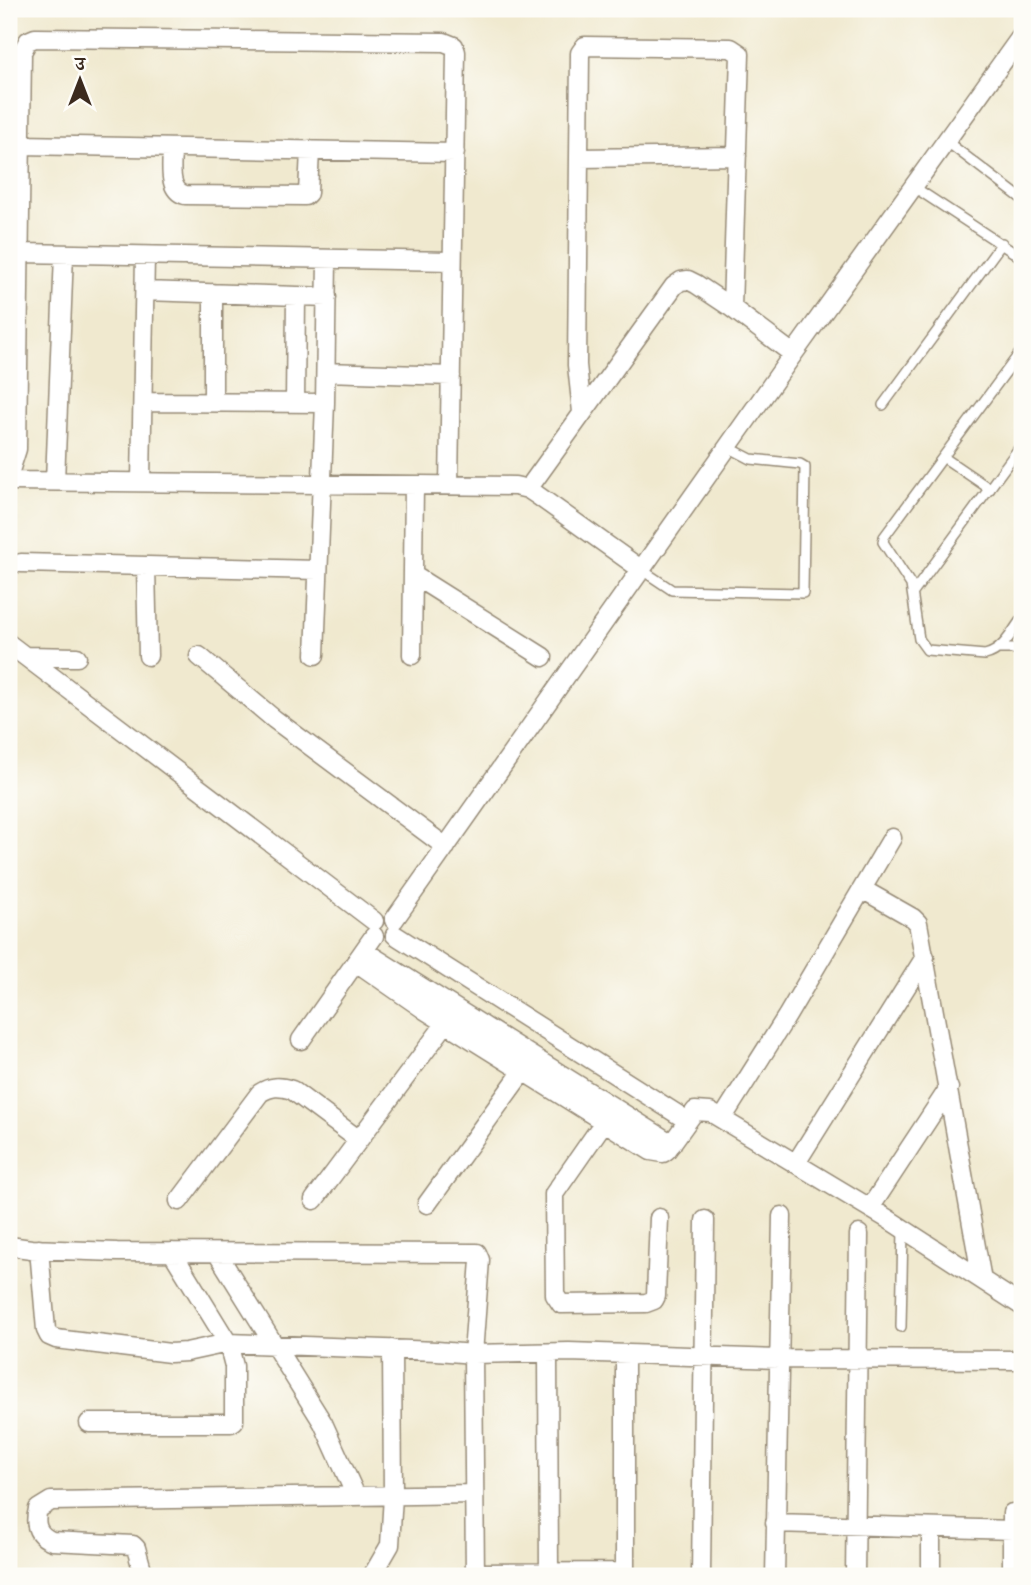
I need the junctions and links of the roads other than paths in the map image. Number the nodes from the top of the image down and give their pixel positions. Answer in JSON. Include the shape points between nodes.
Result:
{"nodes":[{"id":1,"x":1022,"y":35,"type":"edge"},
{"id":2,"x":947,"y":141,"type":"junction"},
{"id":3,"x":20,"y":145,"type":"junction"},
{"id":4,"x":172,"y":148,"type":"junction"},
{"id":5,"x":310,"y":150,"type":"junction"},
{"id":6,"x":455,"y":153,"type":"junction"},
{"id":7,"x":737,"y":156,"type":"junction"},
{"id":8,"x":579,"y":158,"type":"junction"},
{"id":9,"x":15,"y":166,"type":"edge"},
{"id":10,"x":914,"y":187,"type":"junction"},
{"id":11,"x":1022,"y":199,"type":"edge"},
{"id":12,"x":1002,"y":243,"type":"junction"},
{"id":13,"x":21,"y":253,"type":"junction"},
{"id":14,"x":64,"y":254,"type":"junction"},
{"id":15,"x":145,"y":256,"type":"junction"},
{"id":16,"x":327,"y":258,"type":"junction"},
{"id":17,"x":1022,"y":258,"type":"edge"},
{"id":18,"x":452,"y":261,"type":"junction"},
{"id":19,"x":145,"y":291,"type":"junction"},
{"id":20,"x":213,"y":293,"type":"junction"},
{"id":21,"x":296,"y":296,"type":"junction"},
{"id":22,"x":327,"y":297,"type":"junction"},
{"id":23,"x":732,"y":308,"type":"junction"},
{"id":24,"x":1022,"y":350,"type":"edge"},
{"id":25,"x":793,"y":355,"type":"junction"},
{"id":26,"x":326,"y":372,"type":"junction"},
{"id":27,"x":451,"y":376,"type":"junction"},
{"id":28,"x":14,"y":386,"type":"edge"},
{"id":29,"x":143,"y":402,"type":"junction"},
{"id":30,"x":213,"y":402,"type":"junction"},
{"id":31,"x":295,"y":403,"type":"junction"},
{"id":32,"x":325,"y":403,"type":"junction"},
{"id":33,"x":884,"y":405,"type":"dead end"},
{"id":34,"x":582,"y":412,"type":"junction"},
{"id":35,"x":1022,"y":444,"type":"edge"},
{"id":36,"x":728,"y":447,"type":"junction"},
{"id":37,"x":943,"y":457,"type":"junction"},
{"id":38,"x":9,"y":474,"type":"edge"},
{"id":39,"x":9,"y":481,"type":"edge"},
{"id":40,"x":55,"y":481,"type":"junction"},
{"id":41,"x":141,"y":481,"type":"junction"},
{"id":42,"x":415,"y":485,"type":"junction"},
{"id":43,"x":449,"y":485,"type":"junction"},
{"id":44,"x":321,"y":486,"type":"junction"},
{"id":45,"x":528,"y":489,"type":"junction"},
{"id":46,"x":990,"y":489,"type":"junction"},
{"id":47,"x":21,"y":563,"type":"dead end"},
{"id":48,"x":146,"y":566,"type":"junction"},
{"id":49,"x":318,"y":569,"type":"junction"},
{"id":50,"x":642,"y":569,"type":"junction"},
{"id":51,"x":413,"y":575,"type":"junction"},
{"id":52,"x":914,"y":593,"type":"junction"},
{"id":53,"x":1022,"y":618,"type":"edge"},
{"id":54,"x":9,"y":644,"type":"edge"},
{"id":55,"x":999,"y":649,"type":"junction"},
{"id":56,"x":1022,"y":649,"type":"edge"},
{"id":57,"x":315,"y":655,"type":"dead end"},
{"id":58,"x":412,"y":655,"type":"dead end"},
{"id":59,"x":27,"y":656,"type":"junction"},
{"id":60,"x":148,"y":656,"type":"dead end"},
{"id":61,"x":199,"y":656,"type":"dead end"},
{"id":62,"x":77,"y":657,"type":"dead end"},
{"id":63,"x":543,"y":657,"type":"dead end"},
{"id":64,"x":892,"y":838,"type":"dead end"},
{"id":65,"x":446,"y":847,"type":"junction"},
{"id":66,"x":862,"y":889,"type":"junction"},
{"id":67,"x":395,"y":928,"type":"junction"},
{"id":68,"x":367,"y":943,"type":"junction"},
{"id":69,"x":925,"y":957,"type":"junction"},
{"id":70,"x":446,"y":1023,"type":"junction"},
{"id":71,"x":301,"y":1040,"type":"dead end"},
{"id":72,"x":523,"y":1071,"type":"junction"},
{"id":73,"x":949,"y":1087,"type":"junction"},
{"id":74,"x":722,"y":1119,"type":"junction"},
{"id":75,"x":688,"y":1121,"type":"junction"},
{"id":76,"x":604,"y":1122,"type":"junction"},
{"id":77,"x":359,"y":1140,"type":"junction"},
{"id":78,"x":671,"y":1144,"type":"junction"},
{"id":79,"x":796,"y":1163,"type":"junction"},
{"id":80,"x":314,"y":1200,"type":"dead end"},
{"id":81,"x":179,"y":1201,"type":"dead end"},
{"id":82,"x":427,"y":1203,"type":"dead end"},
{"id":83,"x":870,"y":1208,"type":"junction"},
{"id":84,"x":782,"y":1216,"type":"dead end"},
{"id":85,"x":659,"y":1218,"type":"dead end"},
{"id":86,"x":705,"y":1220,"type":"dead end"},
{"id":87,"x":903,"y":1229,"type":"junction"},
{"id":88,"x":859,"y":1234,"type":"dead end"},
{"id":89,"x":9,"y":1246,"type":"edge"},
{"id":90,"x":39,"y":1249,"type":"junction"},
{"id":91,"x":172,"y":1252,"type":"junction"},
{"id":92,"x":217,"y":1253,"type":"junction"},
{"id":93,"x":982,"y":1280,"type":"junction"},
{"id":94,"x":1022,"y":1306,"type":"edge"},
{"id":95,"x":901,"y":1327,"type":"dead end"},
{"id":96,"x":228,"y":1343,"type":"junction"},
{"id":97,"x":274,"y":1345,"type":"junction"},
{"id":98,"x":391,"y":1349,"type":"junction"},
{"id":99,"x":548,"y":1353,"type":"junction"},
{"id":100,"x":473,"y":1354,"type":"junction"},
{"id":101,"x":625,"y":1354,"type":"junction"},
{"id":102,"x":704,"y":1355,"type":"junction"},
{"id":103,"x":859,"y":1358,"type":"junction"},
{"id":104,"x":779,"y":1359,"type":"junction"},
{"id":105,"x":1022,"y":1360,"type":"edge"},
{"id":106,"x":89,"y":1423,"type":"dead end"},
{"id":107,"x":474,"y":1494,"type":"junction"},
{"id":108,"x":356,"y":1496,"type":"junction"},
{"id":109,"x":393,"y":1496,"type":"junction"},
{"id":110,"x":775,"y":1523,"type":"junction"},
{"id":111,"x":856,"y":1526,"type":"junction"},
{"id":112,"x":931,"y":1528,"type":"junction"},
{"id":113,"x":549,"y":1574,"type":"edge"},
{"id":114,"x":625,"y":1574,"type":"edge"},
{"id":115,"x":475,"y":1575,"type":"edge"},
{"id":116,"x":151,"y":1576,"type":"edge"},
{"id":117,"x":372,"y":1576,"type":"edge"},
{"id":118,"x":701,"y":1576,"type":"edge"},
{"id":119,"x":775,"y":1576,"type":"edge"},
{"id":120,"x":855,"y":1576,"type":"edge"},
{"id":121,"x":931,"y":1576,"type":"edge"},
{"id":122,"x":1012,"y":1576,"type":"edge"}],
"edges":[{"from":1,"to":2,"type":"street"},
{"from":2,"to":10,"type":"street"},
{"from":2,"to":11,"type":"lane"},
{"from":3,"to":4,"type":"street"},
{"from":3,"to":6,"type":"street","via":[[22,52],[35,38],[444,43],[457,51]]},
{"from":3,"to":9,"type":"street"},
{"from":4,"to":5,"type":"street"},
{"from":4,"to":5,"type":"street","via":[[173,187],[185,195],[305,196]]},
{"from":5,"to":6,"type":"street"},
{"from":6,"to":18,"type":"street"},
{"from":7,"to":8,"type":"street"},
{"from":7,"to":8,"type":"street","via":[[741,58],[736,50],[589,45],[580,53]]},
{"from":7,"to":23,"type":"street"},
{"from":8,"to":34,"type":"street","via":[[577,365]]},
{"from":9,"to":13,"type":"street"},
{"from":10,"to":12,"type":"lane"},
{"from":10,"to":25,"type":"street"},
{"from":12,"to":17,"type":"lane"},
{"from":12,"to":33,"type":"lane"},
{"from":13,"to":14,"type":"street"},
{"from":13,"to":28,"type":"street"},
{"from":14,"to":15,"type":"street"},
{"from":14,"to":40,"type":"street"},
{"from":15,"to":16,"type":"street"},
{"from":15,"to":19,"type":"street"},
{"from":16,"to":18,"type":"street"},
{"from":16,"to":22,"type":"street"},
{"from":18,"to":27,"type":"street"},
{"from":19,"to":20,"type":"street"},
{"from":19,"to":29,"type":"street"},
{"from":20,"to":21,"type":"street"},
{"from":20,"to":30,"type":"street"},
{"from":21,"to":22,"type":"street"},
{"from":21,"to":31,"type":"street"},
{"from":22,"to":26,"type":"street"},
{"from":23,"to":25,"type":"street"},
{"from":23,"to":34,"type":"street","via":[[688,280],[681,281]]},
{"from":24,"to":37,"type":"lane"},
{"from":25,"to":36,"type":"street"},
{"from":26,"to":27,"type":"street"},
{"from":26,"to":32,"type":"street"},
{"from":27,"to":43,"type":"street"},
{"from":28,"to":38,"type":"street","via":[[17,449]]},
{"from":29,"to":30,"type":"street"},
{"from":29,"to":41,"type":"street"},
{"from":30,"to":31,"type":"street"},
{"from":31,"to":32,"type":"street"},
{"from":32,"to":44,"type":"street"},
{"from":34,"to":45,"type":"street"},
{"from":35,"to":46,"type":"lane"},
{"from":36,"to":50,"type":"street"},
{"from":36,"to":50,"type":"lane","via":[[751,459],[805,467],[803,593],[672,590]]},
{"from":37,"to":46,"type":"lane"},
{"from":37,"to":52,"type":"lane","via":[[884,537]]},
{"from":39,"to":40,"type":"street"},
{"from":40,"to":41,"type":"street"},
{"from":41,"to":44,"type":"street"},
{"from":42,"to":43,"type":"street"},
{"from":42,"to":44,"type":"street"},
{"from":42,"to":51,"type":"street"},
{"from":43,"to":45,"type":"street"},
{"from":44,"to":49,"type":"street"},
{"from":45,"to":50,"type":"street"},
{"from":46,"to":52,"type":"lane"},
{"from":47,"to":48,"type":"street"},
{"from":48,"to":49,"type":"street"},
{"from":48,"to":60,"type":"street"},
{"from":49,"to":57,"type":"street"},
{"from":50,"to":65,"type":"street"},
{"from":51,"to":58,"type":"street"},
{"from":51,"to":63,"type":"street"},
{"from":52,"to":55,"type":"lane","via":[[919,639],[927,650],[985,655]]},
{"from":53,"to":55,"type":"lane"},
{"from":54,"to":59,"type":"street"},
{"from":55,"to":56,"type":"lane"},
{"from":59,"to":62,"type":"street"},
{"from":59,"to":68,"type":"street"},
{"from":61,"to":65,"type":"street","via":[[274,719]]},
{"from":64,"to":66,"type":"street"},
{"from":65,"to":67,"type":"street"},
{"from":66,"to":69,"type":"street","via":[[913,918]]},
{"from":66,"to":74,"type":"street"},
{"from":67,"to":68,"type":"street","via":[[388,916],[380,916]]},
{"from":67,"to":75,"type":"street"},
{"from":68,"to":70,"type":"street"},
{"from":68,"to":71,"type":"street"},
{"from":68,"to":78,"type":"street"},
{"from":69,"to":73,"type":"street"},
{"from":69,"to":79,"type":"street"},
{"from":70,"to":72,"type":"street"},
{"from":70,"to":77,"type":"street"},
{"from":72,"to":76,"type":"street"},
{"from":72,"to":82,"type":"street"},
{"from":73,"to":83,"type":"street"},
{"from":73,"to":93,"type":"street"},
{"from":74,"to":75,"type":"street","via":[[700,1110]]},
{"from":74,"to":79,"type":"street"},
{"from":75,"to":78,"type":"street"},
{"from":76,"to":78,"type":"street","via":[[657,1153]]},
{"from":76,"to":85,"type":"street","via":[[554,1194],[557,1301],[654,1300]]},
{"from":77,"to":80,"type":"street"},
{"from":77,"to":81,"type":"street","via":[[292,1090],[268,1087]]},
{"from":79,"to":83,"type":"street"},
{"from":83,"to":87,"type":"street"},
{"from":84,"to":104,"type":"street"},
{"from":86,"to":102,"type":"street"},
{"from":87,"to":93,"type":"street"},
{"from":87,"to":95,"type":"lane"},
{"from":88,"to":103,"type":"street"},
{"from":89,"to":90,"type":"street"},
{"from":90,"to":91,"type":"street"},
{"from":90,"to":96,"type":"street","via":[[49,1336],[170,1353]]},
{"from":91,"to":92,"type":"street"},
{"from":91,"to":96,"type":"street"},
{"from":92,"to":97,"type":"street"},
{"from":92,"to":100,"type":"street","via":[[477,1253]]},
{"from":93,"to":94,"type":"street"},
{"from":96,"to":97,"type":"street"},
{"from":96,"to":106,"type":"street","via":[[234,1366],[234,1421]]},
{"from":97,"to":98,"type":"street"},
{"from":97,"to":108,"type":"street","via":[[324,1423]]},
{"from":98,"to":100,"type":"street"},
{"from":98,"to":109,"type":"street"},
{"from":99,"to":100,"type":"street"},
{"from":99,"to":101,"type":"street"},
{"from":99,"to":113,"type":"street"},
{"from":100,"to":107,"type":"street"},
{"from":101,"to":102,"type":"street"},
{"from":101,"to":114,"type":"street"},
{"from":102,"to":104,"type":"street"},
{"from":102,"to":118,"type":"street"},
{"from":103,"to":104,"type":"street"},
{"from":103,"to":105,"type":"street"},
{"from":103,"to":111,"type":"street"},
{"from":104,"to":110,"type":"street"},
{"from":107,"to":109,"type":"street"},
{"from":107,"to":115,"type":"street"},
{"from":108,"to":109,"type":"street"},
{"from":108,"to":116,"type":"street","via":[[51,1501],[38,1508],[37,1530],[44,1538],[133,1545],[143,1573]]},
{"from":109,"to":117,"type":"street","via":[[390,1545]]},
{"from":110,"to":111,"type":"street"},
{"from":110,"to":119,"type":"street"},
{"from":111,"to":112,"type":"street"},
{"from":111,"to":120,"type":"street"},
{"from":112,"to":121,"type":"street"},
{"from":112,"to":122,"type":"street","via":[[1012,1521]]},
{"from":113,"to":114,"type":"street"},
{"from":113,"to":115,"type":"street"}]}
